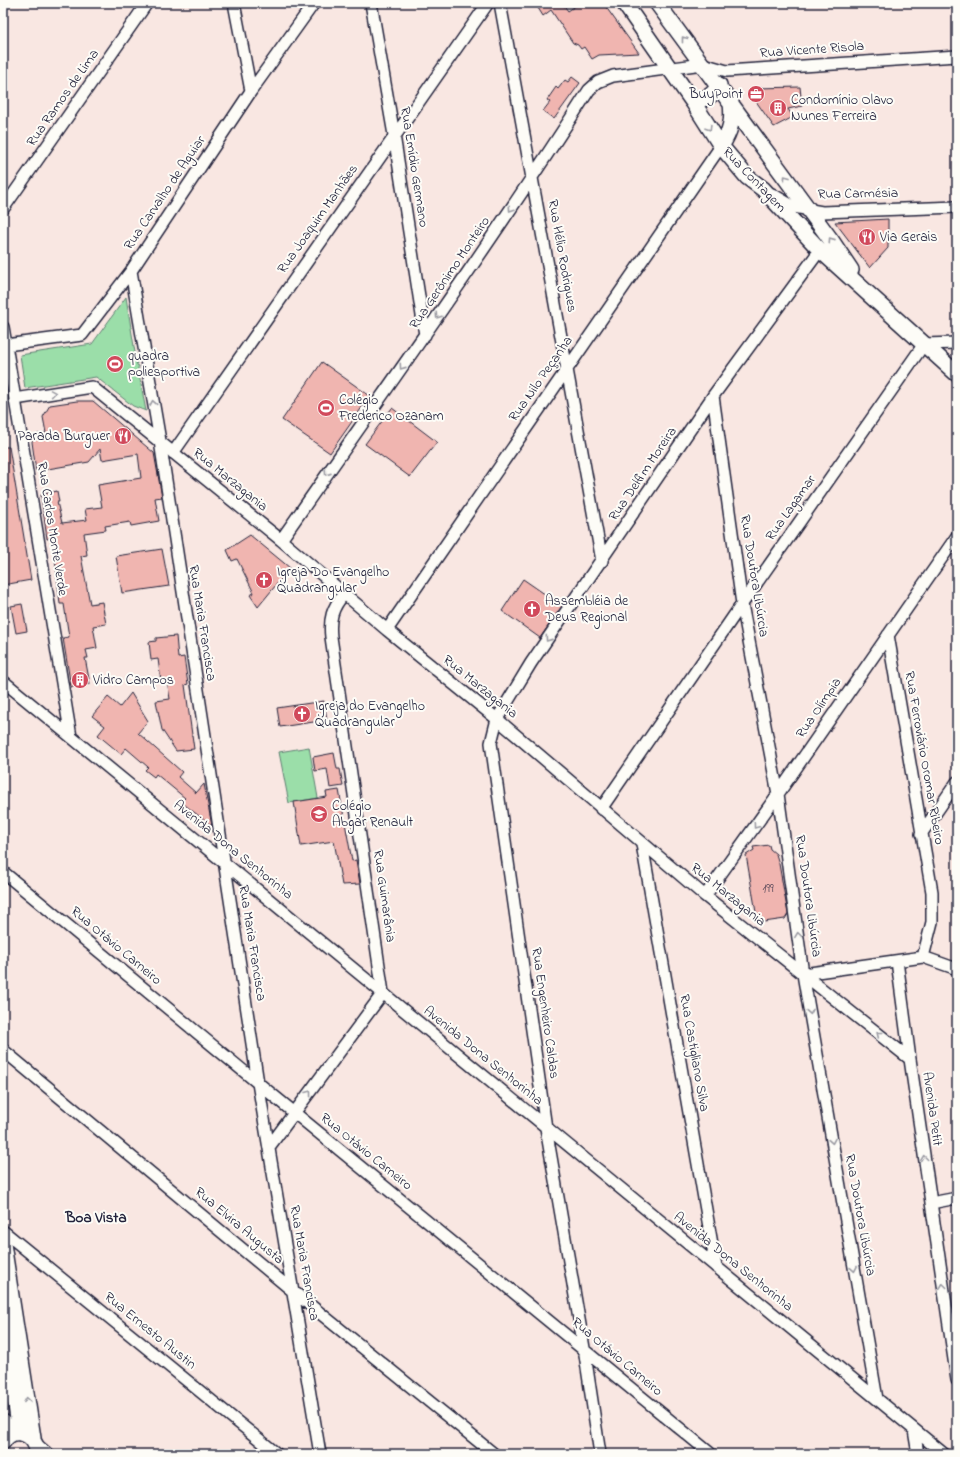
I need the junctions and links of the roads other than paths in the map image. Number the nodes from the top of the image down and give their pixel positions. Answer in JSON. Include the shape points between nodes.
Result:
{"nodes":[{"id":1,"x":147,"y":3,"type":"edge"},
{"id":2,"x":234,"y":3,"type":"edge"},
{"id":3,"x":314,"y":3,"type":"edge"},
{"id":4,"x":371,"y":3,"type":"edge"},
{"id":5,"x":488,"y":3,"type":"edge"},
{"id":6,"x":500,"y":3,"type":"edge"},
{"id":7,"x":624,"y":3,"type":"edge"},
{"id":8,"x":657,"y":3,"type":"edge"},
{"id":9,"x":957,"y":56,"type":"edge"},
{"id":10,"x":703,"y":64,"type":"junction"},
{"id":11,"x":671,"y":70,"type":"junction"},
{"id":12,"x":718,"y":86,"type":"junction"},
{"id":13,"x":251,"y":91,"type":"junction"},
{"id":14,"x":693,"y":102,"type":"junction"},
{"id":15,"x":731,"y":102,"type":"junction"},
{"id":16,"x":394,"y":135,"type":"junction"},
{"id":17,"x":721,"y":146,"type":"junction"},
{"id":18,"x":533,"y":177,"type":"junction"},
{"id":19,"x":763,"y":189,"type":"junction"},
{"id":20,"x":957,"y":207,"type":"edge"},
{"id":21,"x":3,"y":209,"type":"edge"},
{"id":22,"x":809,"y":209,"type":"junction"},
{"id":23,"x":820,"y":250,"type":"junction"},
{"id":24,"x":131,"y":271,"type":"junction"},
{"id":25,"x":860,"y":284,"type":"junction"},
{"id":26,"x":3,"y":326,"type":"edge"},
{"id":27,"x":425,"y":335,"type":"junction"},
{"id":28,"x":957,"y":342,"type":"edge"},
{"id":29,"x":924,"y":344,"type":"junction"},
{"id":30,"x":6,"y":345,"type":"junction"},
{"id":31,"x":567,"y":368,"type":"junction"},
{"id":32,"x":957,"y":374,"type":"edge"},
{"id":33,"x":7,"y":376,"type":"edge"},
{"id":34,"x":713,"y":396,"type":"junction"},
{"id":35,"x":15,"y":399,"type":"junction"},
{"id":36,"x":160,"y":441,"type":"junction"},
{"id":37,"x":173,"y":452,"type":"junction"},
{"id":38,"x":957,"y":536,"type":"edge"},
{"id":39,"x":281,"y":540,"type":"junction"},
{"id":40,"x":602,"y":561,"type":"junction"},
{"id":41,"x":344,"y":594,"type":"junction"},
{"id":42,"x":742,"y":604,"type":"junction"},
{"id":43,"x":387,"y":630,"type":"junction"},
{"id":44,"x":888,"y":635,"type":"junction"},
{"id":45,"x":3,"y":681,"type":"edge"},
{"id":46,"x":496,"y":719,"type":"junction"},
{"id":47,"x":71,"y":737,"type":"junction"},
{"id":48,"x":957,"y":782,"type":"edge"},
{"id":49,"x":778,"y":794,"type":"junction"},
{"id":50,"x":601,"y":809,"type":"junction"},
{"id":51,"x":921,"y":834,"type":"junction"},
{"id":52,"x":642,"y":844,"type":"junction"},
{"id":53,"x":224,"y":863,"type":"junction"},
{"id":54,"x":3,"y":872,"type":"edge"},
{"id":55,"x":705,"y":896,"type":"junction"},
{"id":56,"x":923,"y":957,"type":"junction"},
{"id":57,"x":897,"y":961,"type":"junction"},
{"id":58,"x":957,"y":969,"type":"edge"},
{"id":59,"x":803,"y":974,"type":"junction"},
{"id":60,"x":383,"y":993,"type":"junction"},
{"id":61,"x":3,"y":1050,"type":"edge"},
{"id":62,"x":910,"y":1059,"type":"junction"},
{"id":63,"x":258,"y":1083,"type":"junction"},
{"id":64,"x":294,"y":1112,"type":"junction"},
{"id":65,"x":546,"y":1128,"type":"junction"},
{"id":66,"x":269,"y":1147,"type":"junction"},
{"id":67,"x":957,"y":1198,"type":"edge"},
{"id":68,"x":931,"y":1203,"type":"junction"},
{"id":69,"x":3,"y":1231,"type":"edge"},
{"id":70,"x":3,"y":1244,"type":"edge"},
{"id":71,"x":716,"y":1267,"type":"junction"},
{"id":72,"x":294,"y":1292,"type":"junction"},
{"id":73,"x":3,"y":1320,"type":"edge"},
{"id":74,"x":584,"y":1348,"type":"junction"},
{"id":75,"x":957,"y":1380,"type":"edge"},
{"id":76,"x":877,"y":1399,"type":"junction"},
{"id":77,"x":3,"y":1422,"type":"edge"},
{"id":78,"x":914,"y":1430,"type":"junction"},
{"id":79,"x":24,"y":1441,"type":"edge"},
{"id":80,"x":48,"y":1454,"type":"edge"},
{"id":81,"x":277,"y":1454,"type":"edge"},
{"id":82,"x":320,"y":1454,"type":"edge"},
{"id":83,"x":494,"y":1454,"type":"edge"},
{"id":84,"x":600,"y":1454,"type":"edge"},
{"id":85,"x":711,"y":1454,"type":"edge"},
{"id":86,"x":918,"y":1454,"type":"edge"},
{"id":87,"x":944,"y":1454,"type":"edge"}],
"edges":[{"from":1,"to":21,"type":"street","name":"Rua Ramos de Lima"},
{"from":2,"to":13,"type":"street"},
{"from":3,"to":13,"type":"street","name":"Rua Carvalho de Aguiar"},
{"from":4,"to":16,"type":"street","name":"Rua Emídio Germano"},
{"from":5,"to":16,"type":"street","name":"Rua Joaquim Manhães"},
{"from":6,"to":18,"type":"street","name":"Rua Hélio Rodrigues"},
{"from":7,"to":11,"type":"street","name":"Rua Contagem"},
{"from":10,"to":8,"type":"street","name":"Rua Contagem","one_way":true},
{"from":9,"to":10,"type":"street","name":"Rua Vicente Risola","via":[[727,71]]},
{"from":10,"to":11,"type":"street","name":"Rua Vicente Risola"},
{"from":10,"to":12,"type":"street","name":"Rua Contagem"},
{"from":11,"to":14,"type":"street","name":"Rua Contagem"},
{"from":11,"to":18,"type":"street","name":"Rua Gerônimo Monteiro","via":[[612,76],[598,82],[589,90]]},
{"from":12,"to":14,"type":"street","via":[[714,94]]},
{"from":12,"to":15,"type":"street","name":"Rua Contagem"},
{"from":13,"to":24,"type":"street","name":"Rua Carvalho de Aguiar"},
{"from":14,"to":17,"type":"street","name":"Rua Contagem","one_way":true},
{"from":15,"to":17,"type":"street","via":[[732,125]]},
{"from":22,"to":15,"type":"street","name":"Rua Contagem","one_way":true},
{"from":16,"to":27,"type":"street","name":"Rua Emídio Germano"},
{"from":16,"to":37,"type":"street","name":"Rua Joaquim Manhães"},
{"from":17,"to":19,"type":"street","name":"Rua Contagem","via":[[747,177]]},
{"from":17,"to":31,"type":"street","name":"Rua Nilo Peçanha"},
{"from":18,"to":27,"type":"street","name":"Rua Gerônimo Monteiro","one_way":true},
{"from":18,"to":31,"type":"street","name":"Rua Hélio Rodrigues"},
{"from":19,"to":22,"type":"street","name":"Rua Carmésia","via":[[794,207]]},
{"from":19,"to":23,"type":"street","name":"Rua Contagem"},
{"from":20,"to":22,"type":"street","name":"Rua Carmésia","via":[[822,212]]},
{"from":25,"to":22,"type":"street","name":"Rua Contagem","one_way":true},
{"from":23,"to":25,"type":"street","name":"Rua Contagem"},
{"from":23,"to":34,"type":"street","name":"Rua Delfim Moreira"},
{"from":24,"to":30,"type":"street","name":"Rua Carvalho de Aguiar","via":[[82,335]]},
{"from":36,"to":24,"type":"street","name":"Rua Maria Francisca","one_way":true},
{"from":25,"to":29,"type":"street","name":"Rua Contagem"},
{"from":26,"to":30,"type":"street","name":"Rua Carlos Monte Verde"},
{"from":27,"to":39,"type":"street","name":"Rua Gerônimo Monteiro","one_way":true},
{"from":28,"to":29,"type":"street"},
{"from":29,"to":32,"type":"street","name":"Rua Contagem"},
{"from":29,"to":42,"type":"street","name":"Rua Lagamar"},
{"from":30,"to":33,"type":"street","name":"Rua Carlos Monte Verde"},
{"from":31,"to":40,"type":"street","name":"Rua Hélio Rodrigues"},
{"from":31,"to":43,"type":"street","name":"Rua Nilo Peçanha"},
{"from":33,"to":35,"type":"street","name":"Rua Carlos Monte Verde"},
{"from":34,"to":40,"type":"street","name":"Rua Delfim Moreira"},
{"from":34,"to":42,"type":"street","name":"Rua Doutora Libúrcia"},
{"from":35,"to":36,"type":"street","name":"Rua Marzagania","one_way":true,"via":[[92,386]]},
{"from":35,"to":47,"type":"street","name":"Rua Carlos Monte Verde"},
{"from":36,"to":37,"type":"street","name":"Rua Marzagania"},
{"from":36,"to":53,"type":"street","name":"Rua Maria Francisca"},
{"from":37,"to":39,"type":"street","name":"Rua Marzagania"},
{"from":38,"to":44,"type":"street","name":"Rua Olímpia"},
{"from":39,"to":41,"type":"street","name":"Rua Marzagania"},
{"from":40,"to":46,"type":"street","name":"Rua Delfim Moreira","one_way":true,"via":[[531,663]]},
{"from":41,"to":43,"type":"street","name":"Rua Marzagania"},
{"from":41,"to":60,"type":"street","name":"Rua Guimarânia","via":[[336,603],[331,615],[331,637]]},
{"from":42,"to":49,"type":"street","name":"Rua Doutora Libúrcia"},
{"from":42,"to":50,"type":"street","name":"Rua Lagamar"},
{"from":43,"to":46,"type":"street","name":"Rua Marzagania"},
{"from":44,"to":49,"type":"street","name":"Rua Olímpia"},
{"from":44,"to":51,"type":"street","name":"Rua Ferroviário Oromar Ribeiro"},
{"from":45,"to":47,"type":"street","name":"Avenida Dona Senhorinha"},
{"from":46,"to":50,"type":"street","name":"Rua Marzagania"},
{"from":46,"to":65,"type":"street","name":"Rua Engenheiro Caldas","via":[[491,743],[494,772]]},
{"from":47,"to":53,"type":"street","name":"Avenida Dona Senhorinha"},
{"from":48,"to":51,"type":"street"},
{"from":49,"to":55,"type":"street","name":"Rua Olímpia","one_way":true},
{"from":59,"to":49,"type":"street","name":"Rua Doutora Libúrcia","one_way":true},
{"from":50,"to":52,"type":"street","name":"Rua Marzagania"},
{"from":51,"to":56,"type":"street","name":"Rua Ferroviário Oromar Ribeiro","via":[[933,909]]},
{"from":52,"to":55,"type":"street","name":"Rua Marzagania"},
{"from":52,"to":71,"type":"street","name":"Rua Castigliano Silva"},
{"from":53,"to":60,"type":"street","name":"Avenida Dona Senhorinha"},
{"from":53,"to":63,"type":"street","name":"Rua Maria Francisca"},
{"from":54,"to":63,"type":"street","name":"Rua Otávio Carneiro"},
{"from":55,"to":59,"type":"street","name":"Rua Marzagania"},
{"from":56,"to":57,"type":"street"},
{"from":56,"to":58,"type":"street"},
{"from":57,"to":59,"type":"street"},
{"from":57,"to":62,"type":"street","name":"Avenida Petit"},
{"from":62,"to":59,"type":"street","name":"Rua Marzagania","one_way":true},
{"from":59,"to":76,"type":"street","name":"Rua Doutora Libúrcia","one_way":true},
{"from":64,"to":60,"type":"street","one_way":true},
{"from":60,"to":65,"type":"street","name":"Avenida Dona Senhorinha"},
{"from":61,"to":72,"type":"street","name":"Rua Elvira Augusta"},
{"from":68,"to":62,"type":"street","name":"Avenida Petit","one_way":true},
{"from":63,"to":64,"type":"street","name":"Rua Otávio Carneiro"},
{"from":63,"to":66,"type":"street","name":"Rua Maria Francisca"},
{"from":64,"to":66,"type":"street"},
{"from":64,"to":74,"type":"street","name":"Rua Otávio Carneiro"},
{"from":65,"to":71,"type":"street","name":"Avenida Dona Senhorinha"},
{"from":65,"to":74,"type":"street","name":"Rua Engenheiro Caldas"},
{"from":66,"to":72,"type":"street","name":"Rua Maria Francisca"},
{"from":67,"to":68,"type":"street"},
{"from":75,"to":68,"type":"street","name":"Avenida Petit","one_way":true},
{"from":69,"to":81,"type":"street","name":"Rua Ernesto Austin"},
{"from":79,"to":70,"type":"street","one_way":true},
{"from":71,"to":76,"type":"street","name":"Avenida Dona Senhorinha"},
{"from":72,"to":82,"type":"street","name":"Rua Maria Francisca"},
{"from":72,"to":83,"type":"street","name":"Rua Elvira Augusta"},
{"from":73,"to":79,"type":"street"},
{"from":74,"to":84,"type":"street","name":"Rua Engenheiro Caldas"},
{"from":74,"to":85,"type":"street","name":"Rua Otávio Carneiro"},
{"from":76,"to":78,"type":"street","name":"Avenida Dona Senhorinha"},
{"from":77,"to":79,"type":"street"},
{"from":78,"to":86,"type":"street"},
{"from":78,"to":87,"type":"street","name":"Avenida Dona Senhorinha"},
{"from":79,"to":80,"type":"street"}]}
